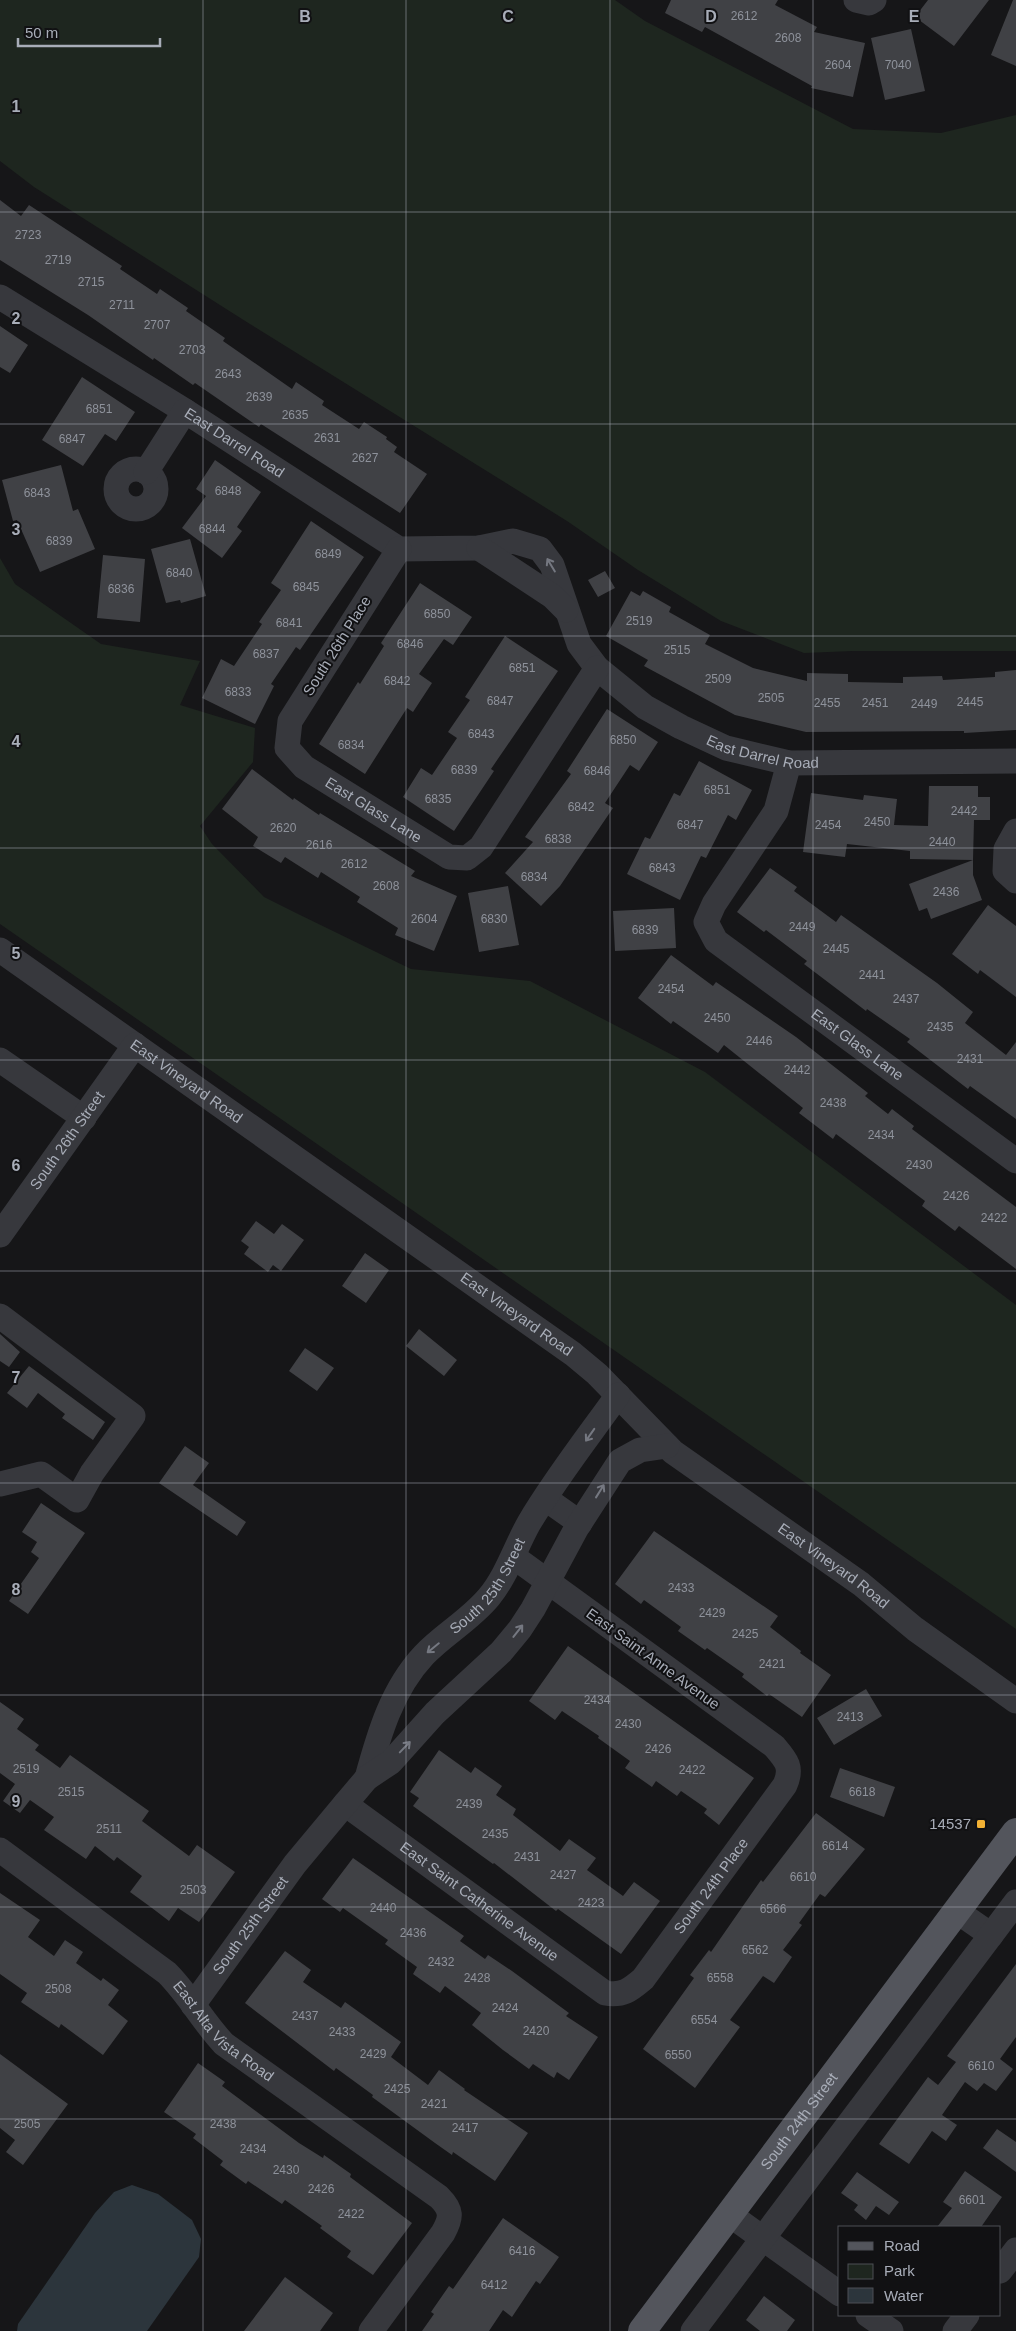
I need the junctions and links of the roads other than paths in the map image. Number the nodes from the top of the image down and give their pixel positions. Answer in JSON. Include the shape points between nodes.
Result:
{"nodes":[{"id":1,"x":0,"y":298,"type":"edge"},
{"id":2,"x":185,"y":412,"type":"junction"},
{"id":3,"x":146,"y":472,"type":"dead end"},
{"id":4,"x":399,"y":548,"type":"junction"},
{"id":5,"x":479,"y":548,"type":"junction"},
{"id":6,"x":566,"y":610,"type":"junction"},
{"id":7,"x":596,"y":668,"type":"junction"},
{"id":8,"x":287,"y":748,"type":"joint"},
{"id":9,"x":1016,"y":761,"type":"edge"},
{"id":10,"x":789,"y":763,"type":"junction"},
{"id":11,"x":1016,"y":831,"type":"edge"},
{"id":12,"x":1016,"y":881,"type":"edge"},
{"id":13,"x":0,"y":950,"type":"edge"},
{"id":14,"x":135,"y":1045,"type":"junction"},
{"id":15,"x":0,"y":1060,"type":"edge"},
{"id":16,"x":84,"y":1118,"type":"junction"},
{"id":17,"x":1016,"y":1161,"type":"edge"},
{"id":18,"x":0,"y":1235,"type":"edge"},
{"id":19,"x":0,"y":1316,"type":"edge"},
{"id":20,"x":618,"y":1395,"type":"junction"},
{"id":21,"x":667,"y":1446,"type":"junction"},
{"id":22,"x":0,"y":1484,"type":"edge"},
{"id":23,"x":546,"y":1499,"type":"junction"},
{"id":24,"x":580,"y":1523,"type":"junction"},
{"id":25,"x":514,"y":1557,"type":"junction"},
{"id":26,"x":547,"y":1581,"type":"junction"},
{"id":27,"x":1016,"y":1701,"type":"edge"},
{"id":28,"x":789,"y":1764,"type":"joint"},
{"id":29,"x":367,"y":1778,"type":"junction"},
{"id":30,"x":345,"y":1804,"type":"junction"},
{"id":31,"x":1016,"y":1832,"type":"edge"},
{"id":32,"x":0,"y":1850,"type":"edge"},
{"id":33,"x":1016,"y":1902,"type":"edge"},
{"id":34,"x":958,"y":1912,"type":"junction"},
{"id":35,"x":991,"y":1935,"type":"junction"},
{"id":36,"x":616,"y":1995,"type":"joint"},
{"id":37,"x":193,"y":2005,"type":"junction"},
{"id":38,"x":730,"y":2214,"type":"junction"},
{"id":39,"x":763,"y":2238,"type":"junction"},
{"id":40,"x":1016,"y":2250,"type":"edge"},
{"id":41,"x":1001,"y":2270,"type":"edge"},
{"id":42,"x":838,"y":2293,"type":"edge"},
{"id":43,"x":869,"y":2316,"type":"edge"},
{"id":44,"x":966,"y":2316,"type":"edge"},
{"id":45,"x":370,"y":2331,"type":"edge"},
{"id":46,"x":642,"y":2331,"type":"edge"},
{"id":47,"x":694,"y":2331,"type":"edge"},
{"id":48,"x":890,"y":2331,"type":"edge"},
{"id":49,"x":955,"y":2331,"type":"edge"}],
"edges":[{"from":1,"to":2,"type":"street","name":"East Darrel Road"},
{"from":2,"to":3,"type":"street"},
{"from":2,"to":4,"type":"street","name":"East Darrel Road"},
{"from":4,"to":5,"type":"street","name":"East Darrel Road"},
{"from":4,"to":8,"type":"street","name":"South 26th Place","via":[[290,721]]},
{"from":5,"to":6,"type":"street","name":"East Darrel Road","via":[[552,596]]},
{"from":6,"to":5,"type":"street","name":"East Darrel Road","one_way":true,"via":[[562,588],[552,565],[540,549],[513,541]]},
{"from":6,"to":7,"type":"street","name":"East Darrel Road","via":[[579,644]]},
{"from":7,"to":8,"type":"street","name":"East Glass Lane","via":[[481,847],[467,858],[449,857],[304,767]]},
{"from":7,"to":10,"type":"street","name":"East Darrel Road","via":[[645,707],[681,728],[726,748]]},
{"from":9,"to":10,"type":"street","name":"East Darrel Road"},
{"from":10,"to":17,"type":"street","name":"East Glass Lane","via":[[776,810],[714,904],[706,922],[716,941]]},
{"from":11,"to":12,"type":"street","via":[[1006,849],[1005,871]]},
{"from":13,"to":14,"type":"street","name":"East Vineyard Road"},
{"from":14,"to":16,"type":"street","name":"South 26th Street"},
{"from":14,"to":20,"type":"street","name":"East Vineyard Road","via":[[572,1354]]},
{"from":15,"to":16,"type":"street"},
{"from":16,"to":18,"type":"street","name":"South 26th Street"},
{"from":19,"to":22,"type":"street","via":[[133,1416],[77,1500],[41,1474]]},
{"from":20,"to":21,"type":"street","name":"East Vineyard Road"},
{"from":20,"to":23,"type":"street","name":"South 25th Street","one_way":true},
{"from":24,"to":21,"type":"street","name":"South 25th Street","one_way":true,"via":[[620,1461],[640,1450]]},
{"from":21,"to":27,"type":"street","name":"East Vineyard Road","via":[[861,1584],[915,1629]]},
{"from":23,"to":24,"type":"street"},
{"from":23,"to":25,"type":"street","name":"South 25th Street","via":[[529,1524]]},
{"from":24,"to":26,"type":"street","name":"South 25th Street"},
{"from":25,"to":26,"type":"street","name":"East Saint Anne Avenue"},
{"from":25,"to":29,"type":"street","name":"South 25th Street","one_way":true,"via":[[490,1596],[468,1619],[425,1654],[404,1679],[388,1712]]},
{"from":26,"to":28,"type":"street","name":"East Saint Anne Avenue","via":[[774,1746]]},
{"from":29,"to":26,"type":"street","name":"South 25th Street","one_way":true,"via":[[391,1762],[435,1713],[501,1652],[534,1609]]},
{"from":28,"to":36,"type":"street","name":"South 24th Place","via":[[790,1776],[785,1785],[643,1979],[629,1992]]},
{"from":29,"to":30,"type":"street","name":"South 25th Street"},
{"from":30,"to":36,"type":"street","name":"East Saint Catherine Avenue","via":[[605,1993]]},
{"from":30,"to":37,"type":"street","name":"South 25th Street","via":[[295,1864]]},
{"from":31,"to":34,"type":"main road","name":"South 24th Street"},
{"from":32,"to":37,"type":"street","name":"East Alta Vista Road","via":[[155,1963]]},
{"from":33,"to":35,"type":"street"},
{"from":34,"to":35,"type":"street"},
{"from":34,"to":38,"type":"main road","name":"South 24th Street"},
{"from":35,"to":39,"type":"street"},
{"from":37,"to":45,"type":"street","name":"East Alta Vista Road","via":[[224,2044],[449,2207],[451,2220],[443,2233]]},
{"from":38,"to":39,"type":"street"},
{"from":38,"to":46,"type":"main road","name":"South 24th Street"},
{"from":39,"to":42,"type":"street"},
{"from":39,"to":47,"type":"street"},
{"from":40,"to":41,"type":"street"},
{"from":43,"to":48,"type":"street"},
{"from":44,"to":49,"type":"street"}]}
